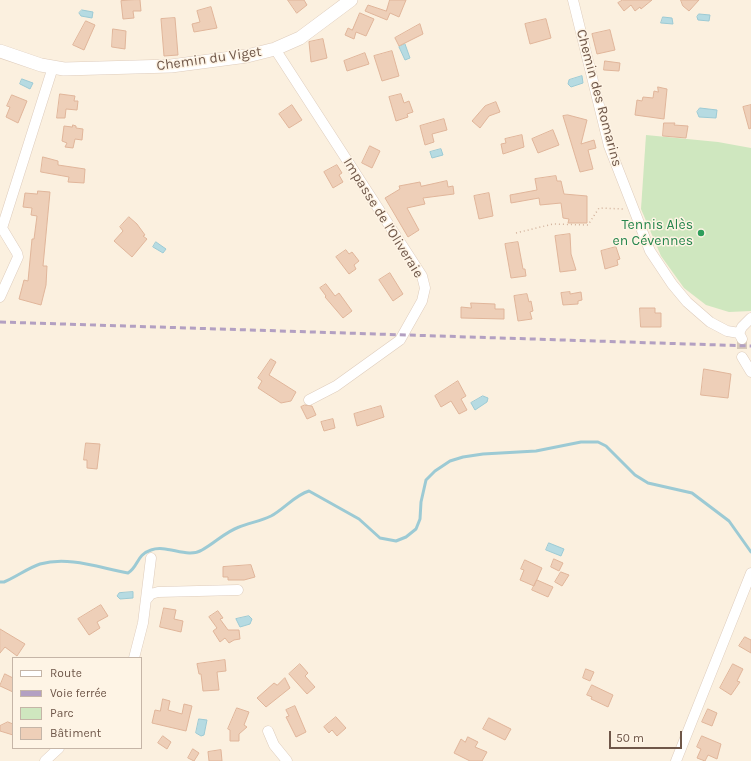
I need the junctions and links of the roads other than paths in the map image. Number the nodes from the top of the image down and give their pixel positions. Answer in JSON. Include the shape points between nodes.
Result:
{"nodes":[{"id":1,"x":351,"y":0,"type":"edge"},
{"id":2,"x":573,"y":0,"type":"edge"},
{"id":3,"x":275,"y":49,"type":"junction"},
{"id":4,"x":0,"y":51,"type":"edge"},
{"id":5,"x":53,"y":67,"type":"junction"},
{"id":6,"x":0,"y":297,"type":"edge"},
{"id":7,"x":751,"y":318,"type":"edge"},
{"id":8,"x":742,"y":357,"type":"tunnel mouth"},
{"id":9,"x":751,"y":372,"type":"edge"},
{"id":10,"x":309,"y":400,"type":"dead end"},
{"id":11,"x":151,"y":558,"type":"dead end"},
{"id":12,"x":751,"y":573,"type":"edge"},
{"id":13,"x":238,"y":590,"type":"dead end"},
{"id":14,"x":146,"y":600,"type":"junction"},
{"id":15,"x":134,"y":657,"type":"edge"},
{"id":16,"x":268,"y":731,"type":"dead end"},
{"id":17,"x":58,"y":749,"type":"edge"},
{"id":18,"x":45,"y":761,"type":"edge"},
{"id":19,"x":287,"y":761,"type":"edge"},
{"id":20,"x":676,"y":761,"type":"edge"}],
"edges":[{"from":1,"to":3,"type":"street","name":"Chemin du Viget","via":[[300,38]]},
{"from":2,"to":7,"type":"street","name":"Chemin des Romarins","via":[[609,146],[650,251],[687,302],[710,322],[741,336],[742,327]]},
{"from":3,"to":5,"type":"street","name":"Chemin du Viget","via":[[247,56],[171,66],[98,69]]},
{"from":3,"to":10,"type":"street","name":"Impasse de l'Oliveraie","via":[[422,276],[425,288],[422,302],[400,340],[336,386]]},
{"from":4,"to":5,"type":"street","name":"Chemin du Viget"},
{"from":5,"to":6,"type":"street","via":[[2,228],[18,257]]},
{"from":8,"to":9,"type":"street"},
{"from":11,"to":14,"type":"street"},
{"from":12,"to":20,"type":"street"},
{"from":13,"to":14,"type":"street","via":[[158,592],[151,594]]},
{"from":14,"to":15,"type":"street","via":[[140,640]]},
{"from":16,"to":19,"type":"street","via":[[274,745]]},
{"from":17,"to":18,"type":"street"}]}
